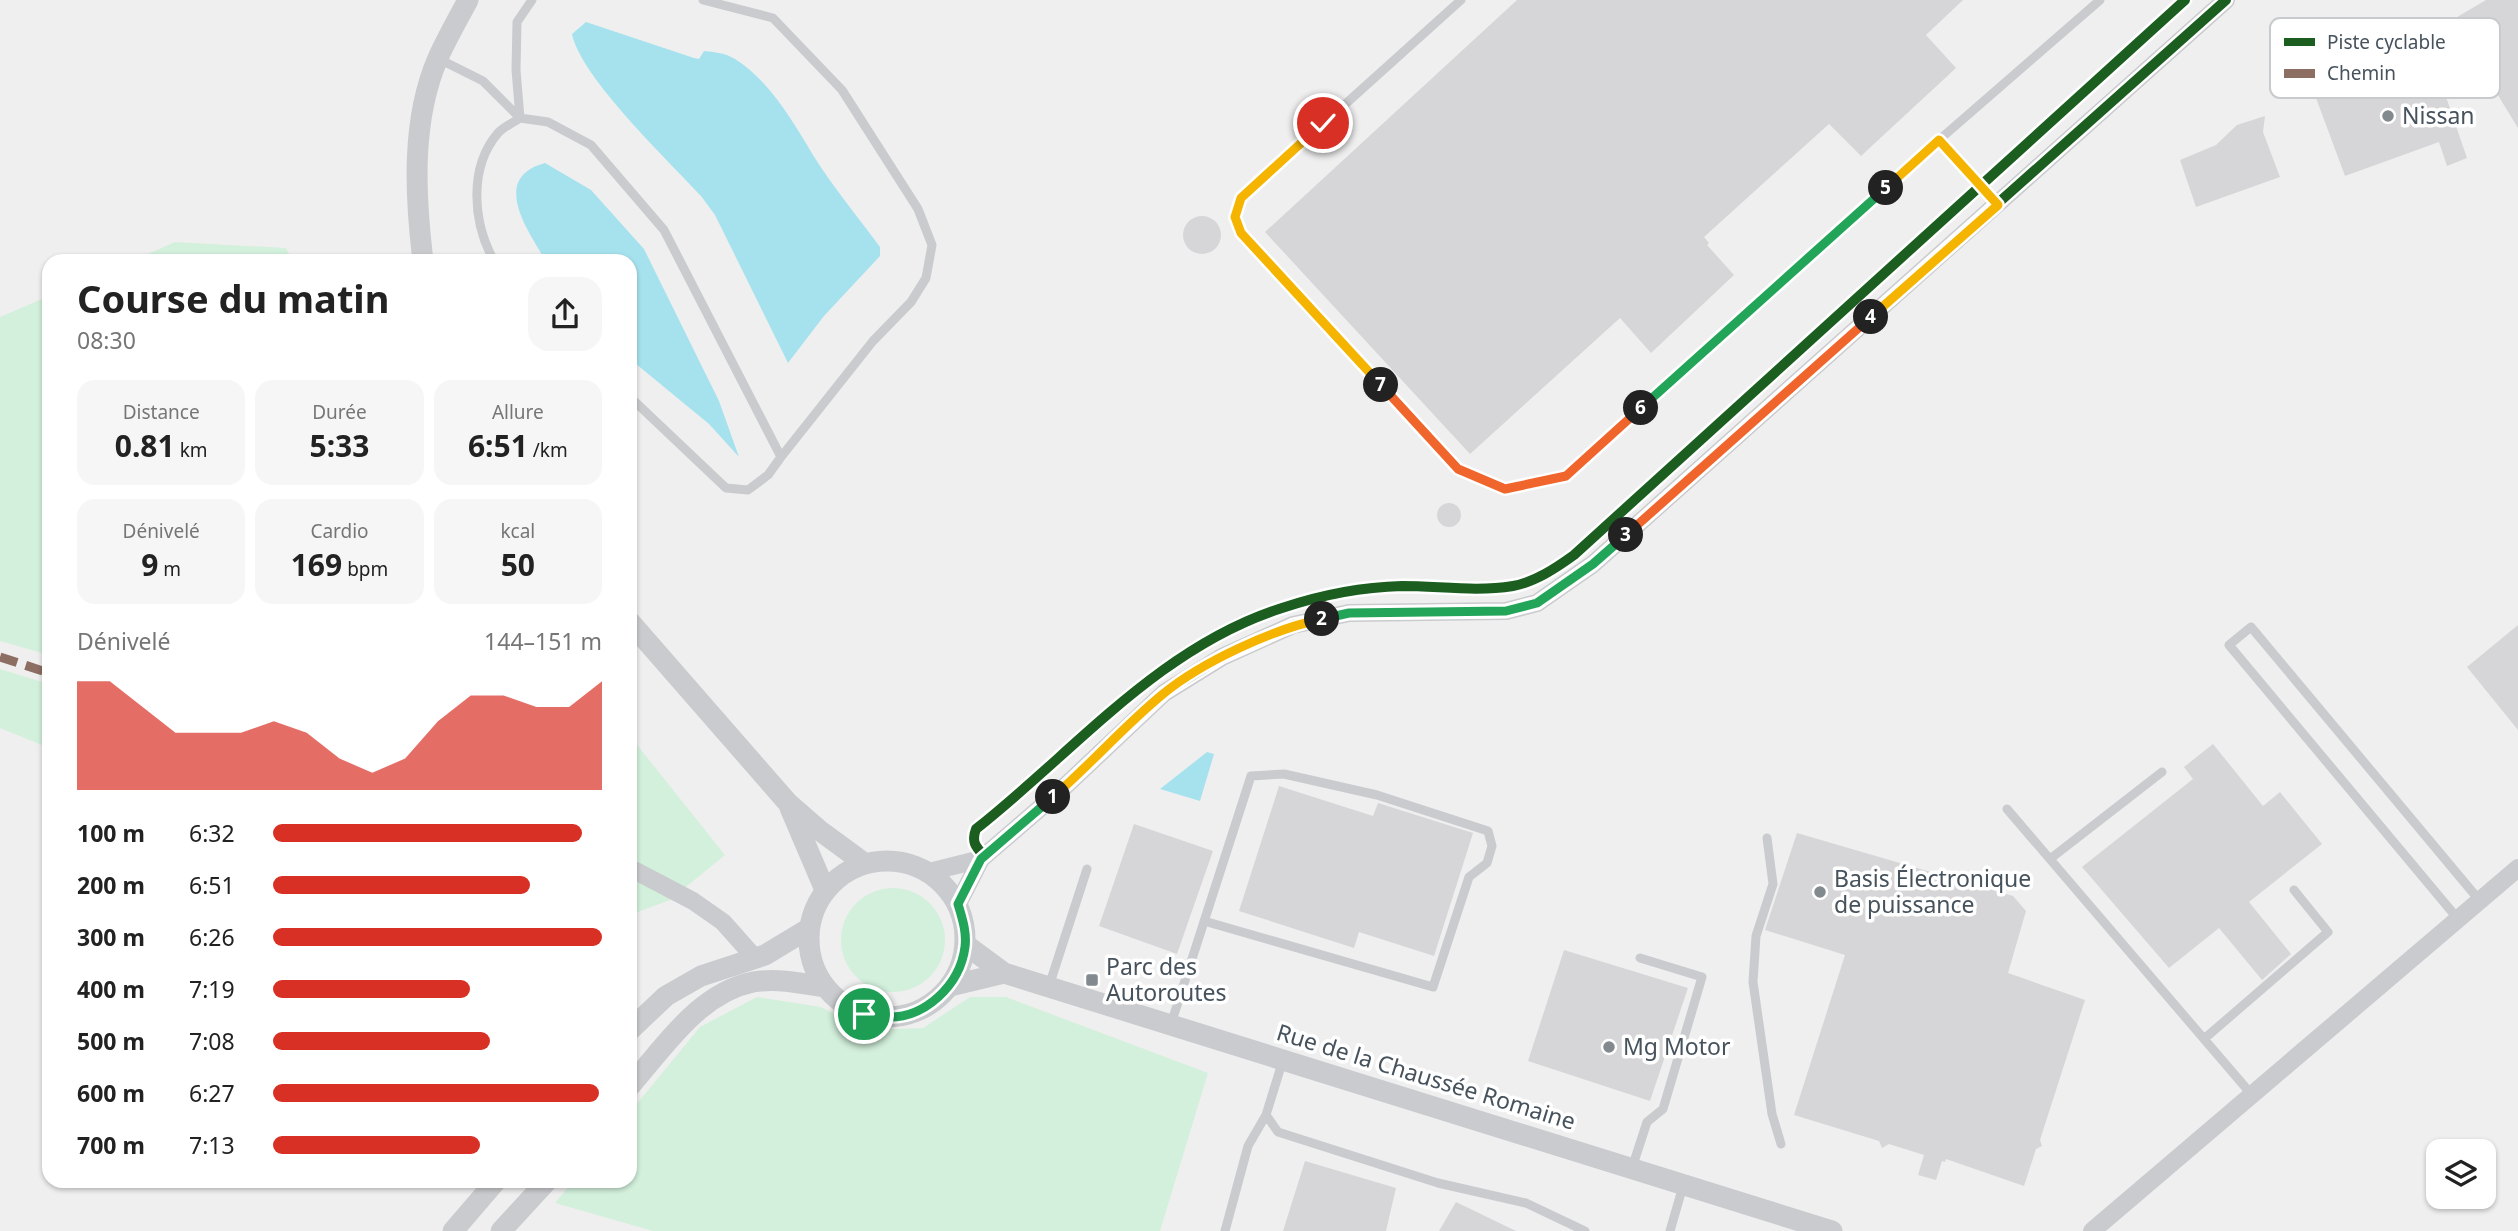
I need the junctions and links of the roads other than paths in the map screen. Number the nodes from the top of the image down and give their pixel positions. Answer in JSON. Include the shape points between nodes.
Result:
{"nodes":[{"id":1,"x":468,"y":0,"type":"edge"},
{"id":2,"x":532,"y":0,"type":"edge"},
{"id":3,"x":703,"y":0,"type":"edge"},
{"id":4,"x":1461,"y":0,"type":"edge"},
{"id":5,"x":2100,"y":0,"type":"edge"},
{"id":6,"x":2226,"y":0,"type":"edge"},
{"id":7,"x":438,"y":58,"type":"junction"},
{"id":8,"x":520,"y":118,"type":"junction"},
{"id":9,"x":1939,"y":140,"type":"junction"},
{"id":10,"x":1998,"y":205,"type":"junction"},
{"id":11,"x":422,"y":254,"type":"edge"},
{"id":12,"x":490,"y":254,"type":"edge"},
{"id":13,"x":637,"y":404,"type":"edge"},
{"id":14,"x":781,"y":457,"type":"junction"},
{"id":15,"x":637,"y":630,"type":"edge"},
{"id":16,"x":2162,"y":772,"type":"dead end"},
{"id":17,"x":788,"y":803,"type":"junction"},
{"id":18,"x":2007,"y":809,"type":"dead end"},
{"id":19,"x":1767,"y":838,"type":"dead end"},
{"id":20,"x":981,"y":859,"type":"junction"},
{"id":21,"x":2050,"y":859,"type":"junction"},
{"id":22,"x":864,"y":863,"type":"junction"},
{"id":23,"x":2518,"y":868,"type":"edge"},
{"id":24,"x":1087,"y":869,"type":"dead end"},
{"id":25,"x":637,"y":872,"type":"edge"},
{"id":26,"x":929,"y":872,"type":"junction"},
{"id":27,"x":825,"y":890,"type":"junction"},
{"id":28,"x":2294,"y":890,"type":"dead end"},
{"id":29,"x":2480,"y":901,"type":"junction"},
{"id":30,"x":958,"y":904,"type":"junction"},
{"id":31,"x":2458,"y":919,"type":"junction"},
{"id":32,"x":1204,"y":921,"type":"junction"},
{"id":33,"x":808,"y":929,"type":"junction"},
{"id":34,"x":966,"y":945,"type":"junction"},
{"id":35,"x":755,"y":958,"type":"junction"},
{"id":36,"x":1640,"y":958,"type":"dead end"},
{"id":37,"x":1004,"y":973,"type":"junction"},
{"id":38,"x":950,"y":986,"type":"junction"},
{"id":39,"x":824,"y":987,"type":"junction"},
{"id":40,"x":1048,"y":987,"type":"junction"},
{"id":41,"x":637,"y":1023,"type":"edge"},
{"id":42,"x":1170,"y":1025,"type":"junction"},
{"id":43,"x":2204,"y":1039,"type":"junction"},
{"id":44,"x":637,"y":1043,"type":"edge"},
{"id":45,"x":654,"y":1058,"type":"junction"},
{"id":46,"x":1283,"y":1060,"type":"junction"},
{"id":47,"x":637,"y":1078,"type":"edge"},
{"id":48,"x":2252,"y":1095,"type":"junction"},
{"id":49,"x":1266,"y":1115,"type":"junction"},
{"id":50,"x":1780,"y":1144,"type":"dead end"},
{"id":51,"x":1632,"y":1168,"type":"junction"},
{"id":52,"x":1683,"y":1184,"type":"junction"},
{"id":53,"x":490,"y":1188,"type":"edge"},
{"id":54,"x":541,"y":1188,"type":"edge"},
{"id":55,"x":453,"y":1231,"type":"edge"},
{"id":56,"x":501,"y":1231,"type":"edge"},
{"id":57,"x":1225,"y":1231,"type":"edge"},
{"id":58,"x":1585,"y":1231,"type":"edge"},
{"id":59,"x":1670,"y":1231,"type":"edge"},
{"id":60,"x":1832,"y":1231,"type":"edge"},
{"id":61,"x":2092,"y":1231,"type":"edge"}],
"edges":[{"from":1,"to":7,"type":"street"},
{"from":2,"to":8,"type":"lane","via":[[517,22]]},
{"from":3,"to":14,"type":"lane","via":[[773,18],[842,90],[918,209],[932,245],[926,278],[911,302],[873,341]]},
{"from":4,"to":9,"type":"lane","via":[[1241,198],[1235,217],[1241,233],[1458,469],[1505,489],[1566,476]]},
{"from":5,"to":9,"type":"lane"},
{"from":6,"to":10,"type":"street"},
{"from":7,"to":8,"type":"lane","via":[[483,81]]},
{"from":7,"to":11,"type":"street","via":[[418,157],[416,191]]},
{"from":8,"to":12,"type":"lane","via":[[498,132],[480,164],[475,198]]},
{"from":8,"to":14,"type":"lane","via":[[548,122],[591,145],[664,230]]},
{"from":9,"to":10,"type":"lane"},
{"from":10,"to":20,"type":"street","via":[[1593,564],[1537,603],[1506,611],[1349,613],[1293,625],[1222,657],[1164,693]]},
{"from":13,"to":14,"type":"lane","via":[[726,488],[748,490],[768,475]]},
{"from":15,"to":17,"type":"street"},
{"from":16,"to":21,"type":"lane"},
{"from":17,"to":22,"type":"street"},
{"from":17,"to":27,"type":"street"},
{"from":18,"to":21,"type":"lane"},
{"from":19,"to":50,"type":"lane","via":[[1773,884],[1756,936],[1753,982]]},
{"from":20,"to":26,"type":"street"},
{"from":20,"to":30,"type":"street"},
{"from":21,"to":43,"type":"lane"},
{"from":22,"to":26,"type":"street","via":[[898,861]]},
{"from":22,"to":27,"type":"street","via":[[843,873]]},
{"from":23,"to":29,"type":"street"},
{"from":24,"to":40,"type":"lane"},
{"from":25,"to":35,"type":"street","via":[[723,922]]},
{"from":26,"to":30,"type":"street"},
{"from":27,"to":33,"type":"street"},
{"from":28,"to":43,"type":"lane","via":[[2328,932]]},
{"from":29,"to":31,"type":"street"},
{"from":29,"to":31,"type":"lane","via":[[2251,627],[2230,645]]},
{"from":30,"to":34,"type":"street"},
{"from":31,"to":48,"type":"street"},
{"from":32,"to":32,"type":"lane","via":[[1251,776],[1284,774],[1351,789],[1488,831],[1492,846],[1486,863],[1469,877],[1433,987]]},
{"from":32,"to":42,"type":"lane"},
{"from":33,"to":35,"type":"street"},
{"from":33,"to":39,"type":"street","via":[[808,950]]},
{"from":34,"to":37,"type":"street","name":"Rue de la Chaussée Romaine"},
{"from":34,"to":38,"type":"street","via":[[962,965]]},
{"from":35,"to":41,"type":"street","via":[[701,976],[666,996]]},
{"from":36,"to":51,"type":"lane","via":[[1702,977],[1663,1109],[1647,1122]]},
{"from":37,"to":38,"type":"street"},
{"from":37,"to":40,"type":"street","name":"Rue de la Chaussée Romaine"},
{"from":38,"to":39,"type":"street","via":[[933,1003],[911,1014],[887,1017],[864,1014],[842,1004]]},
{"from":39,"to":45,"type":"street","via":[[755,982],[723,992],[702,1005]]},
{"from":40,"to":42,"type":"street","name":"Rue de la Chaussée Romaine"},
{"from":42,"to":46,"type":"street","name":"Rue de la Chaussée Romaine"},
{"from":43,"to":48,"type":"lane"},
{"from":44,"to":45,"type":"street"},
{"from":45,"to":47,"type":"street"},
{"from":46,"to":49,"type":"lane"},
{"from":46,"to":51,"type":"street","name":"Rue de la Chaussée Romaine"},
{"from":48,"to":61,"type":"street"},
{"from":49,"to":57,"type":"lane","via":[[1248,1146]]},
{"from":49,"to":58,"type":"lane","via":[[1278,1132],[1438,1183],[1526,1203]]},
{"from":51,"to":52,"type":"street","name":"Rue de la Chaussée Romaine"},
{"from":52,"to":59,"type":"lane"},
{"from":52,"to":60,"type":"street","name":"Rue de la Chaussée Romaine"},
{"from":53,"to":55,"type":"street"},
{"from":54,"to":56,"type":"street"}]}
